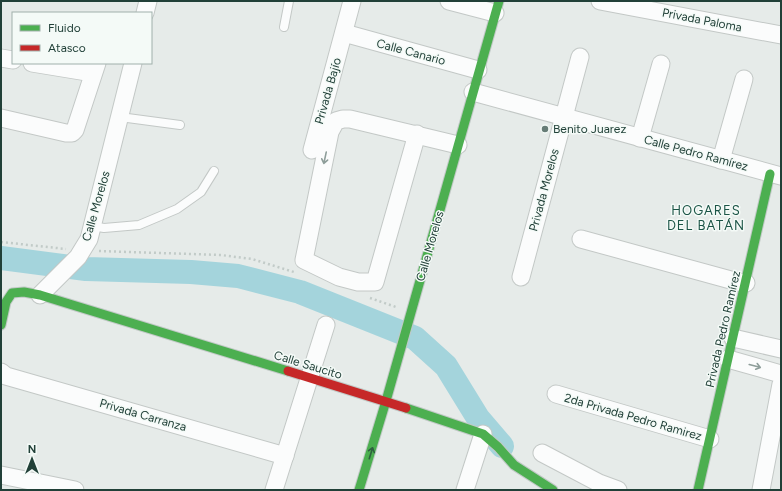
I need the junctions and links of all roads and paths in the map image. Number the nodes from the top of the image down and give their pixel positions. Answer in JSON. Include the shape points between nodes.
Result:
{"nodes":[{"id":1,"x":148,"y":1,"type":"edge"},
{"id":2,"x":289,"y":1,"type":"edge"},
{"id":3,"x":352,"y":1,"type":"edge"},
{"id":4,"x":449,"y":1,"type":"edge"},
{"id":5,"x":600,"y":1,"type":"edge"},
{"id":6,"x":497,"y":7,"type":"edge"},
{"id":7,"x":146,"y":12,"type":"edge"},
{"id":8,"x":284,"y":27,"type":"dead end"},
{"id":9,"x":344,"y":33,"type":"junction"},
{"id":10,"x":781,"y":35,"type":"edge"},
{"id":11,"x":580,"y":57,"type":"dead end"},
{"id":12,"x":1,"y":58,"type":"edge"},
{"id":13,"x":12,"y":60,"type":"edge"},
{"id":14,"x":45,"y":64,"type":"edge"},
{"id":15,"x":134,"y":64,"type":"edge"},
{"id":16,"x":661,"y":64,"type":"dead end"},
{"id":17,"x":95,"y":68,"type":"edge"},
{"id":18,"x":478,"y":70,"type":"junction"},
{"id":19,"x":744,"y":79,"type":"dead end"},
{"id":20,"x":473,"y":92,"type":"junction"},
{"id":21,"x":563,"y":117,"type":"junction"},
{"id":22,"x":1,"y":118,"type":"edge"},
{"id":23,"x":120,"y":118,"type":"junction"},
{"id":24,"x":180,"y":125,"type":"dead end"},
{"id":25,"x":417,"y":134,"type":"junction"},
{"id":26,"x":640,"y":138,"type":"junction"},
{"id":27,"x":458,"y":145,"type":"junction"},
{"id":28,"x":312,"y":150,"type":"dead end"},
{"id":29,"x":721,"y":160,"type":"junction"},
{"id":30,"x":214,"y":171,"type":"dead end"},
{"id":31,"x":775,"y":175,"type":"edge"},
{"id":32,"x":92,"y":226,"type":"junction"},
{"id":33,"x":581,"y":239,"type":"dead end"},
{"id":34,"x":1,"y":242,"type":"edge"},
{"id":35,"x":80,"y":254,"type":"junction"},
{"id":36,"x":299,"y":266,"type":"junction"},
{"id":37,"x":521,"y":278,"type":"dead end"},
{"id":38,"x":746,"y":283,"type":"junction"},
{"id":39,"x":45,"y":290,"type":"junction"},
{"id":40,"x":367,"y":297,"type":"dead end"},
{"id":41,"x":410,"y":316,"type":"junction"},
{"id":42,"x":1,"y":325,"type":"edge"},
{"id":43,"x":326,"y":325,"type":"dead end"},
{"id":44,"x":733,"y":338,"type":"junction"},
{"id":45,"x":781,"y":349,"type":"edge"},
{"id":46,"x":728,"y":359,"type":"junction"},
{"id":47,"x":1,"y":372,"type":"edge"},
{"id":48,"x":781,"y":374,"type":"edge"},
{"id":49,"x":310,"y":378,"type":"junction"},
{"id":50,"x":781,"y":384,"type":"edge"},
{"id":51,"x":556,"y":394,"type":"dead end"},
{"id":52,"x":386,"y":401,"type":"junction"},
{"id":53,"x":483,"y":434,"type":"junction"},
{"id":54,"x":710,"y":439,"type":"junction"},
{"id":55,"x":542,"y":453,"type":"dead end"},
{"id":56,"x":285,"y":456,"type":"junction"},
{"id":57,"x":1,"y":475,"type":"edge"},
{"id":58,"x":598,"y":487,"type":"edge"},
{"id":59,"x":75,"y":490,"type":"edge"},
{"id":60,"x":274,"y":490,"type":"edge"},
{"id":61,"x":359,"y":490,"type":"edge"},
{"id":62,"x":465,"y":490,"type":"edge"},
{"id":63,"x":553,"y":490,"type":"edge"},
{"id":64,"x":618,"y":490,"type":"edge"},
{"id":65,"x":698,"y":490,"type":"edge"},
{"id":66,"x":762,"y":490,"type":"edge"}],
"edges":[{"from":1,"to":7,"type":"street"},
{"from":2,"to":8,"type":"lane"},
{"from":3,"to":9,"type":"street","name":"Privada Bajío"},
{"from":4,"to":6,"type":"street"},
{"from":5,"to":10,"type":"street","name":"Privada Paloma"},
{"from":6,"to":18,"type":"street","name":"Calle Morelos"},
{"from":9,"to":18,"type":"street","name":"Calle Canario"},
{"from":9,"to":28,"type":"street","name":"Privada Bajío"},
{"from":11,"to":21,"type":"street","name":"Privada Morelos"},
{"from":12,"to":13,"type":"street"},
{"from":14,"to":17,"type":"street"},
{"from":15,"to":23,"type":"street","name":"Calle Morelos"},
{"from":16,"to":26,"type":"street"},
{"from":17,"to":22,"type":"street","via":[[72,133]]},
{"from":18,"to":20,"type":"street","name":"Calle Morelos"},
{"from":19,"to":29,"type":"street"},
{"from":20,"to":21,"type":"street","name":"Calle Pedro Ramírez"},
{"from":20,"to":27,"type":"street","name":"Calle Morelos"},
{"from":21,"to":26,"type":"street","name":"Calle Pedro Ramírez"},
{"from":21,"to":37,"type":"street","name":"Privada Morelos"},
{"from":23,"to":24,"type":"lane"},
{"from":23,"to":32,"type":"street","name":"Calle Morelos"},
{"from":25,"to":27,"type":"street"},
{"from":25,"to":36,"type":"street","via":[[375,282],[358,282]]},
{"from":25,"to":36,"type":"street","one_way":true,"via":[[350,119],[336,121],[330,132]]},
{"from":26,"to":29,"type":"street","name":"Calle Pedro Ramírez"},
{"from":27,"to":41,"type":"street","name":"Calle Morelos"},
{"from":29,"to":31,"type":"street","name":"Calle Pedro Ramírez"},
{"from":30,"to":32,"type":"lane","via":[[201,192],[177,208],[139,226]]},
{"from":31,"to":38,"type":"street","name":"Privada Pedro Ramírez"},
{"from":32,"to":35,"type":"street","name":"Calle Morelos","via":[[89,240]]},
{"from":33,"to":38,"type":"street"},
{"from":34,"to":35,"type":"path"},
{"from":35,"to":36,"type":"path","via":[[221,255]]},
{"from":35,"to":39,"type":"street","name":"Calle Morelos"},
{"from":38,"to":44,"type":"street","name":"Privada Pedro Ramírez"},
{"from":39,"to":42,"type":"street","via":[[12,293],[6,302]]},
{"from":39,"to":49,"type":"street","name":"Calle Saucito"},
{"from":40,"to":41,"type":"path"},
{"from":41,"to":52,"type":"street","name":"Calle Morelos"},
{"from":43,"to":49,"type":"street"},
{"from":44,"to":45,"type":"street"},
{"from":44,"to":46,"type":"street","name":"Privada Pedro Ramírez"},
{"from":46,"to":48,"type":"street","one_way":true},
{"from":46,"to":54,"type":"street","name":"Privada Pedro Ramírez"},
{"from":47,"to":56,"type":"street","name":"Privada Carranza","via":[[6,376]]},
{"from":49,"to":52,"type":"street","name":"Calle Saucito"},
{"from":49,"to":56,"type":"street"},
{"from":50,"to":66,"type":"street"},
{"from":51,"to":54,"type":"street","name":"2da Privada Pedro Ramirez"},
{"from":52,"to":53,"type":"street","name":"Calle Saucito"},
{"from":61,"to":52,"type":"street","name":"Calle Morelos","one_way":true},
{"from":53,"to":62,"type":"street"},
{"from":53,"to":63,"type":"street","name":"Calle Saucito","via":[[514,464]]},
{"from":54,"to":65,"type":"street","name":"Privada Pedro Ramírez"},
{"from":55,"to":58,"type":"street"},
{"from":56,"to":60,"type":"street"},
{"from":57,"to":59,"type":"street"},
{"from":58,"to":64,"type":"street"}]}
